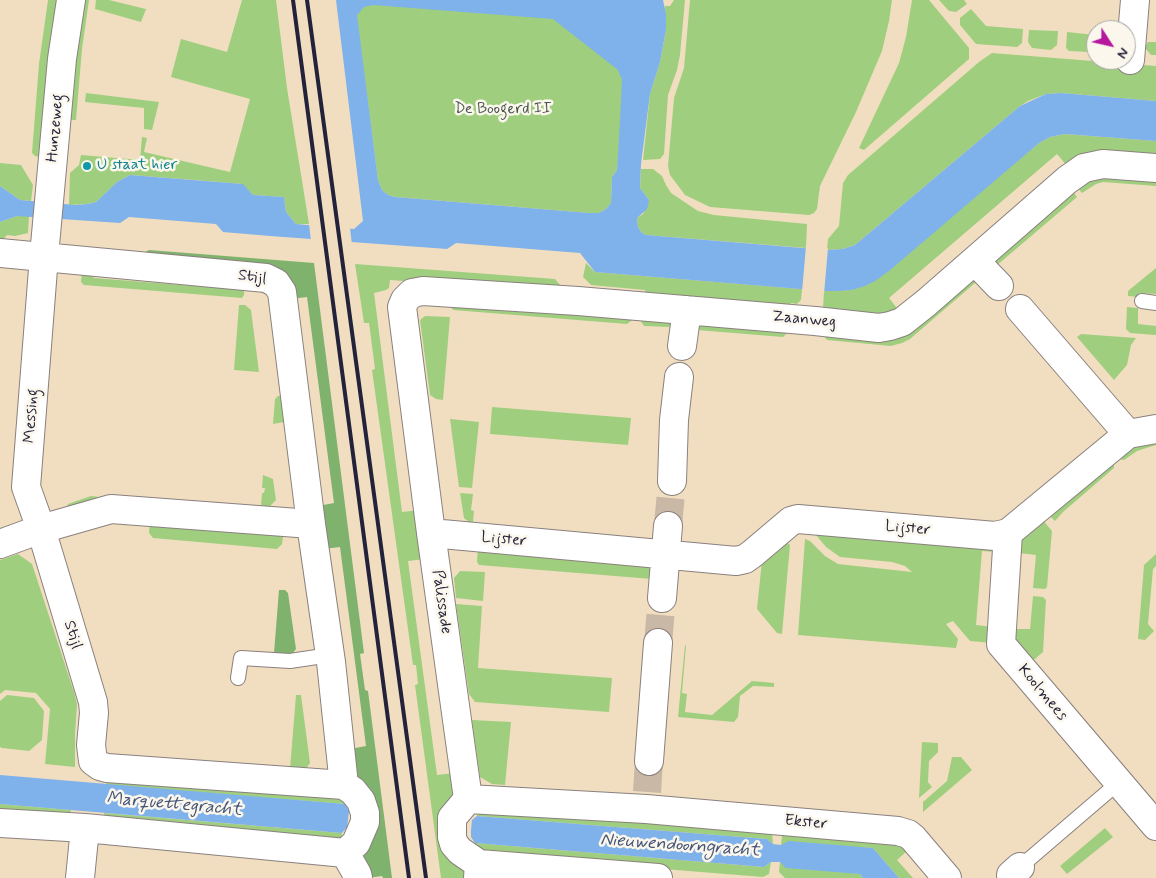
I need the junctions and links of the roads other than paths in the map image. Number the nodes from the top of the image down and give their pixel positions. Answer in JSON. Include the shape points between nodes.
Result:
{"nodes":[{"id":1,"x":72,"y":0,"type":"edge"},
{"id":2,"x":1135,"y":0,"type":"edge"},
{"id":3,"x":1133,"y":20,"type":"edge"},
{"id":4,"x":1156,"y":168,"type":"edge"},
{"id":5,"x":0,"y":253,"type":"edge"},
{"id":6,"x":44,"y":256,"type":"junction"},
{"id":7,"x":975,"y":261,"type":"junction"},
{"id":8,"x":1000,"y":286,"type":"dead end"},
{"id":9,"x":1142,"y":302,"type":"dead end"},
{"id":10,"x":1156,"y":303,"type":"edge"},
{"id":11,"x":402,"y":307,"type":"joint"},
{"id":12,"x":1020,"y":309,"type":"dead end"},
{"id":13,"x":687,"y":310,"type":"junction"},
{"id":14,"x":682,"y":346,"type":"dead end"},
{"id":15,"x":679,"y":377,"type":"dead end"},
{"id":16,"x":1156,"y":429,"type":"edge"},
{"id":17,"x":1128,"y":434,"type":"junction"},
{"id":18,"x":672,"y":481,"type":"tunnel mouth"},
{"id":19,"x":311,"y":524,"type":"junction"},
{"id":20,"x":668,"y":526,"type":"tunnel mouth"},
{"id":21,"x":41,"y":529,"type":"junction"},
{"id":22,"x":431,"y":533,"type":"junction"},
{"id":23,"x":1008,"y":533,"type":"junction"},
{"id":24,"x":0,"y":544,"type":"edge"},
{"id":25,"x":666,"y":554,"type":"junction"},
{"id":26,"x":662,"y":598,"type":"tunnel mouth"},
{"id":27,"x":658,"y":643,"type":"tunnel mouth"},
{"id":28,"x":330,"y":655,"type":"junction"},
{"id":29,"x":238,"y":678,"type":"dead end"},
{"id":30,"x":649,"y":761,"type":"tunnel mouth"},
{"id":31,"x":1118,"y":783,"type":"junction"},
{"id":32,"x":344,"y":785,"type":"junction"},
{"id":33,"x":468,"y":798,"type":"junction"},
{"id":34,"x":0,"y":823,"type":"edge"},
{"id":35,"x":1156,"y":826,"type":"edge"},
{"id":36,"x":85,"y":828,"type":"junction"},
{"id":37,"x":345,"y":852,"type":"junction"},
{"id":38,"x":479,"y":871,"type":"edge"},
{"id":39,"x":1016,"y":871,"type":"dead end"},
{"id":40,"x":80,"y":878,"type":"edge"},
{"id":41,"x":358,"y":878,"type":"edge"},
{"id":42,"x":658,"y":878,"type":"edge"},
{"id":43,"x":947,"y":878,"type":"edge"}],
"edges":[{"from":1,"to":6,"type":"street","name":"Hunzeweg","via":[[62,59]]},
{"from":2,"to":3,"type":"street"},
{"from":4,"to":7,"type":"street","name":"Zaanweg","via":[[1103,164],[1084,168]]},
{"from":5,"to":6,"type":"street","name":"Stijl"},
{"from":6,"to":19,"type":"street","name":"Stijl","via":[[266,278],[276,283],[282,292]]},
{"from":6,"to":21,"type":"street","name":"Messing","via":[[26,487]]},
{"from":7,"to":8,"type":"street"},
{"from":7,"to":13,"type":"street","name":"Zaanweg","via":[[902,322],[879,328]]},
{"from":9,"to":10,"type":"lane"},
{"from":11,"to":13,"type":"street","name":"Zaanweg","via":[[412,293],[423,291]]},
{"from":11,"to":22,"type":"street","name":"Palissade"},
{"from":12,"to":17,"type":"street"},
{"from":13,"to":14,"type":"street"},
{"from":15,"to":18,"type":"street"},
{"from":16,"to":17,"type":"street"},
{"from":17,"to":23,"type":"street"},
{"from":19,"to":21,"type":"street","via":[[111,509]]},
{"from":19,"to":28,"type":"street","name":"Stijl"},
{"from":20,"to":25,"type":"street"},
{"from":21,"to":24,"type":"street"},
{"from":21,"to":32,"type":"street","name":"Stijl","via":[[93,702],[93,761],[107,768]]},
{"from":22,"to":25,"type":"street","name":"Lijster"},
{"from":22,"to":33,"type":"street","name":"Palissade"},
{"from":23,"to":25,"type":"street","name":"Lijster","via":[[996,536],[798,519],[791,521],[745,559],[736,561]]},
{"from":23,"to":31,"type":"street","name":"Koolmees","via":[[1001,644]]},
{"from":25,"to":26,"type":"street"},
{"from":27,"to":30,"type":"street"},
{"from":28,"to":29,"type":"lane","via":[[290,661],[241,658]]},
{"from":28,"to":32,"type":"street","name":"Stijl"},
{"from":31,"to":35,"type":"street","name":"Koolmees"},
{"from":31,"to":39,"type":"lane"},
{"from":32,"to":37,"type":"street","via":[[361,801],[365,813],[365,822],[356,843]]},
{"from":33,"to":38,"type":"street","via":[[452,818],[452,837],[454,844]]},
{"from":33,"to":43,"type":"street","name":"Ekster","via":[[646,800],[898,831],[913,838]]},
{"from":34,"to":36,"type":"street"},
{"from":36,"to":37,"type":"street"},
{"from":36,"to":40,"type":"street"},
{"from":37,"to":41,"type":"street"},
{"from":38,"to":42,"type":"street"}]}
